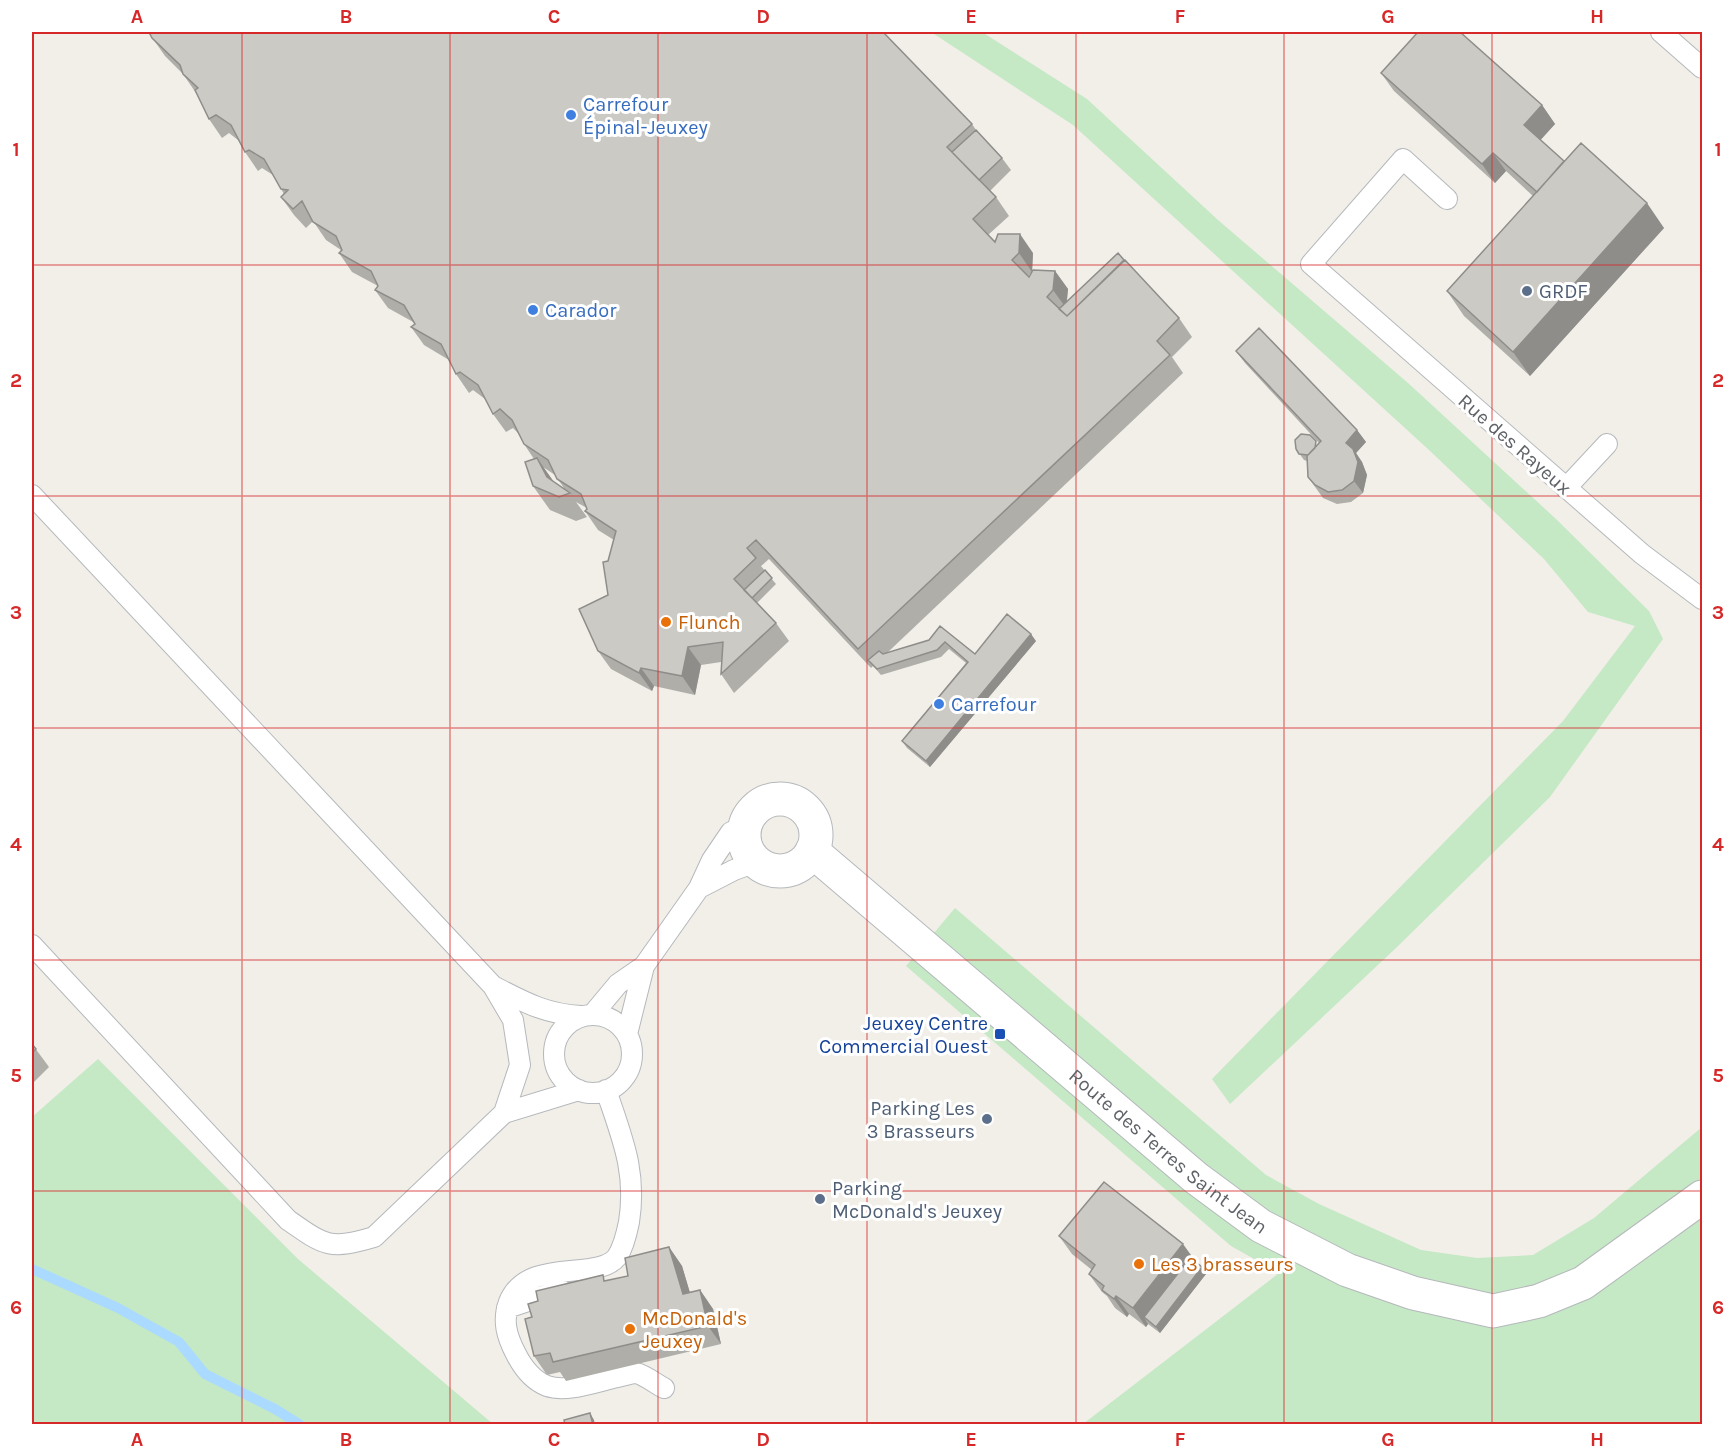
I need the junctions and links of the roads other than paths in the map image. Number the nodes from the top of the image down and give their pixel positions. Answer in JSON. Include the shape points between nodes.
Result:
{"nodes":[{"id":1,"x":1661,"y":32,"type":"edge"},
{"id":2,"x":1702,"y":68,"type":"edge"},
{"id":3,"x":1447,"y":199,"type":"dead end"},
{"id":4,"x":1607,"y":444,"type":"dead end"},
{"id":5,"x":1566,"y":488,"type":"junction"},
{"id":6,"x":32,"y":495,"type":"edge"},
{"id":7,"x":1702,"y":599,"type":"edge"},
{"id":8,"x":745,"y":827,"type":"junction"},
{"id":9,"x":813,"y":851,"type":"junction"},
{"id":10,"x":756,"y":862,"type":"junction"},
{"id":11,"x":699,"y":888,"type":"junction"},
{"id":12,"x":32,"y":945,"type":"edge"},
{"id":13,"x":644,"y":966,"type":"junction"},
{"id":14,"x":493,"y":986,"type":"junction"},
{"id":15,"x":587,"y":1015,"type":"junction"},
{"id":16,"x":627,"y":1034,"type":"junction"},
{"id":17,"x":579,"y":1090,"type":"junction"},
{"id":18,"x":606,"y":1090,"type":"junction"},
{"id":19,"x":504,"y":1113,"type":"junction"},
{"id":20,"x":1702,"y":1197,"type":"edge"},
{"id":21,"x":664,"y":1388,"type":"dead end"}],
"edges":[{"from":1,"to":2,"type":"lane"},
{"from":3,"to":5,"type":"lane","name":"Rue des Rayeux","via":[[1403,159],[1311,264]]},
{"from":4,"to":5,"type":"lane"},
{"from":5,"to":7,"type":"lane","name":"Rue des Rayeux","via":[[1642,554]]},
{"from":6,"to":14,"type":"lane"},
{"from":8,"to":9,"type":"street","via":[[752,813],[763,804],[777,799],[792,801],[811,816],[815,833]]},
{"from":8,"to":10,"type":"street","via":[[745,840]]},
{"from":8,"to":11,"type":"lane","via":[[731,832]]},
{"from":9,"to":10,"type":"street","via":[[806,861],[784,871]]},
{"from":9,"to":20,"type":"street","name":"Route des Terres Saint Jean","via":[[1196,1178],[1261,1226],[1347,1270],[1413,1293],[1493,1311],[1539,1301],[1583,1283]]},
{"from":10,"to":11,"type":"lane"},
{"from":11,"to":13,"type":"lane"},
{"from":12,"to":19,"type":"lane","via":[[288,1220],[319,1242],[347,1245],[374,1237]]},
{"from":13,"to":15,"type":"lane","via":[[618,984]]},
{"from":13,"to":16,"type":"lane"},
{"from":14,"to":15,"type":"lane","via":[[555,1015]]},
{"from":14,"to":19,"type":"lane","via":[[513,1020],[520,1065]]},
{"from":15,"to":16,"type":"lane","via":[[613,1020]]},
{"from":15,"to":17,"type":"lane","via":[[562,1030],[554,1052],[560,1075]]},
{"from":16,"to":18,"type":"lane","via":[[631,1046],[629,1069],[624,1078]]},
{"from":17,"to":18,"type":"lane"},
{"from":17,"to":19,"type":"lane"},
{"from":18,"to":21,"type":"lane","via":[[629,1162],[633,1194],[627,1232],[617,1257],[602,1266],[533,1278],[512,1296],[506,1331],[522,1366],[548,1386],[563,1389],[635,1373]]}]}
